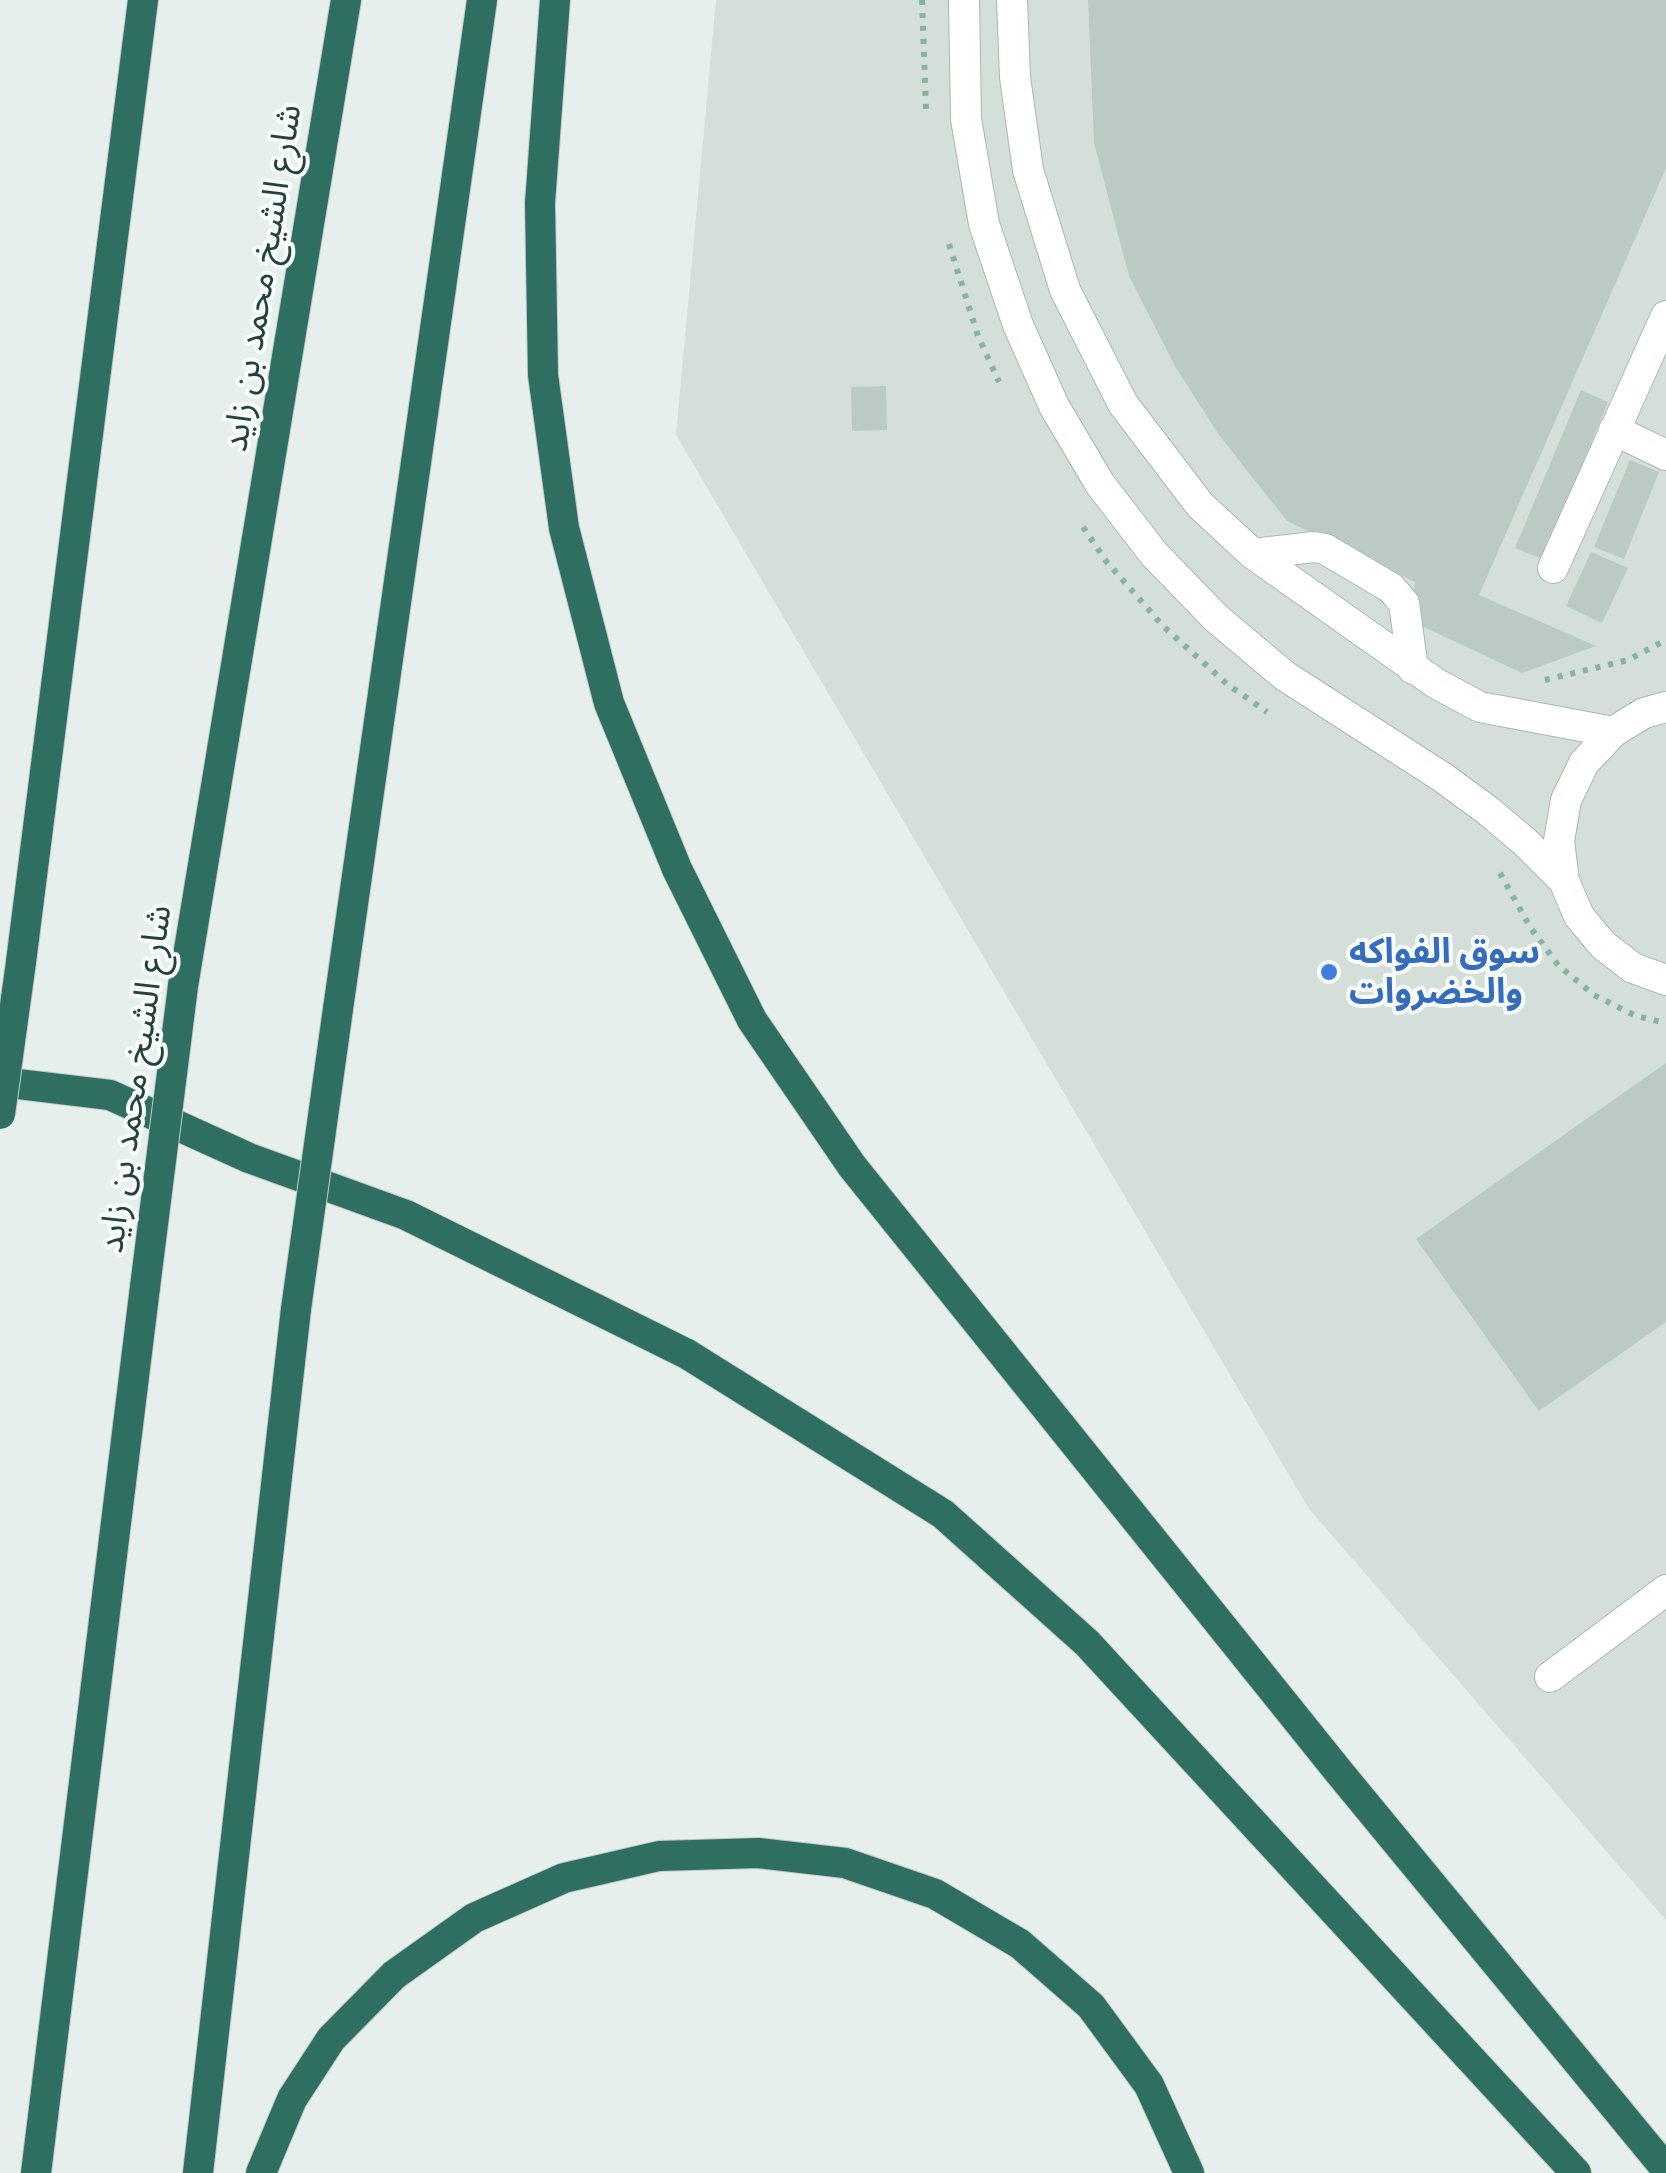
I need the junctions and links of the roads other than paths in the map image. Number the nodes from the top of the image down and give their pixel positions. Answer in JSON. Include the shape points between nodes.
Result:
{"nodes":[{"id":1,"x":143,"y":0,"type":"edge"},
{"id":2,"x":346,"y":0,"type":"edge"},
{"id":3,"x":482,"y":0,"type":"edge"},
{"id":4,"x":555,"y":0,"type":"edge"},
{"id":5,"x":964,"y":0,"type":"edge"},
{"id":6,"x":1012,"y":0,"type":"edge"},
{"id":7,"x":1666,"y":316,"type":"edge"},
{"id":8,"x":1659,"y":349,"type":"edge"},
{"id":9,"x":1614,"y":430,"type":"junction"},
{"id":10,"x":1666,"y":455,"type":"edge"},
{"id":11,"x":1253,"y":554,"type":"junction"},
{"id":12,"x":1553,"y":568,"type":"dead end"},
{"id":13,"x":1413,"y":669,"type":"junction"},
{"id":14,"x":1666,"y":707,"type":"edge"},
{"id":15,"x":1613,"y":732,"type":"junction"},
{"id":16,"x":1564,"y":881,"type":"junction"},
{"id":17,"x":1666,"y":980,"type":"edge"},
{"id":18,"x":0,"y":1082,"type":"edge"},
{"id":19,"x":0,"y":1114,"type":"edge"},
{"id":20,"x":1666,"y":1590,"type":"edge"},
{"id":21,"x":1550,"y":1677,"type":"dead end"},
{"id":22,"x":1666,"y":2169,"type":"edge"},
{"id":23,"x":36,"y":2173,"type":"edge"},
{"id":24,"x":198,"y":2173,"type":"edge"},
{"id":25,"x":261,"y":2173,"type":"edge"},
{"id":26,"x":1190,"y":2173,"type":"edge"},
{"id":27,"x":1576,"y":2173,"type":"edge"}],
"edges":[{"from":1,"to":19,"type":"highway","bridge":true},
{"from":2,"to":23,"type":"highway","name":"شارع الشيخ محمد بن زايد","bridge":true,"via":[[183,986]]},
{"from":3,"to":24,"type":"highway","bridge":true,"via":[[296,1309]]},
{"from":4,"to":22,"type":"highway","via":[[540,203],[542,374],[564,528],[609,703],[677,869],[752,1020],[852,1166]]},
{"from":5,"to":16,"type":"street","via":[[966,119],[984,224],[1054,406],[1100,484],[1216,618],[1284,676],[1487,810]]},
{"from":6,"to":11,"type":"street","via":[[1028,170],[1065,290],[1122,404],[1200,505]]},
{"from":7,"to":8,"type":"street"},
{"from":8,"to":9,"type":"street"},
{"from":9,"to":10,"type":"street"},
{"from":9,"to":12,"type":"street"},
{"from":11,"to":13,"type":"street"},
{"from":11,"to":13,"type":"street","via":[[1314,546],[1391,588],[1404,603]]},
{"from":13,"to":15,"type":"street","via":[[1480,707]]},
{"from":14,"to":15,"type":"street"},
{"from":15,"to":16,"type":"street","via":[[1584,763],[1566,800],[1559,841]]},
{"from":16,"to":17,"type":"street","via":[[1603,945],[1634,968]]},
{"from":18,"to":27,"type":"highway","via":[[110,1095],[249,1158],[406,1215],[687,1354],[943,1514],[1087,1643]]},
{"from":20,"to":21,"type":"street"},
{"from":25,"to":26,"type":"highway","via":[[292,2099],[331,2039],[394,1974],[474,1918],[564,1878],[659,1856],[758,1853],[845,1863],[935,1894],[1020,1944],[1091,2006],[1149,2085]]}]}
